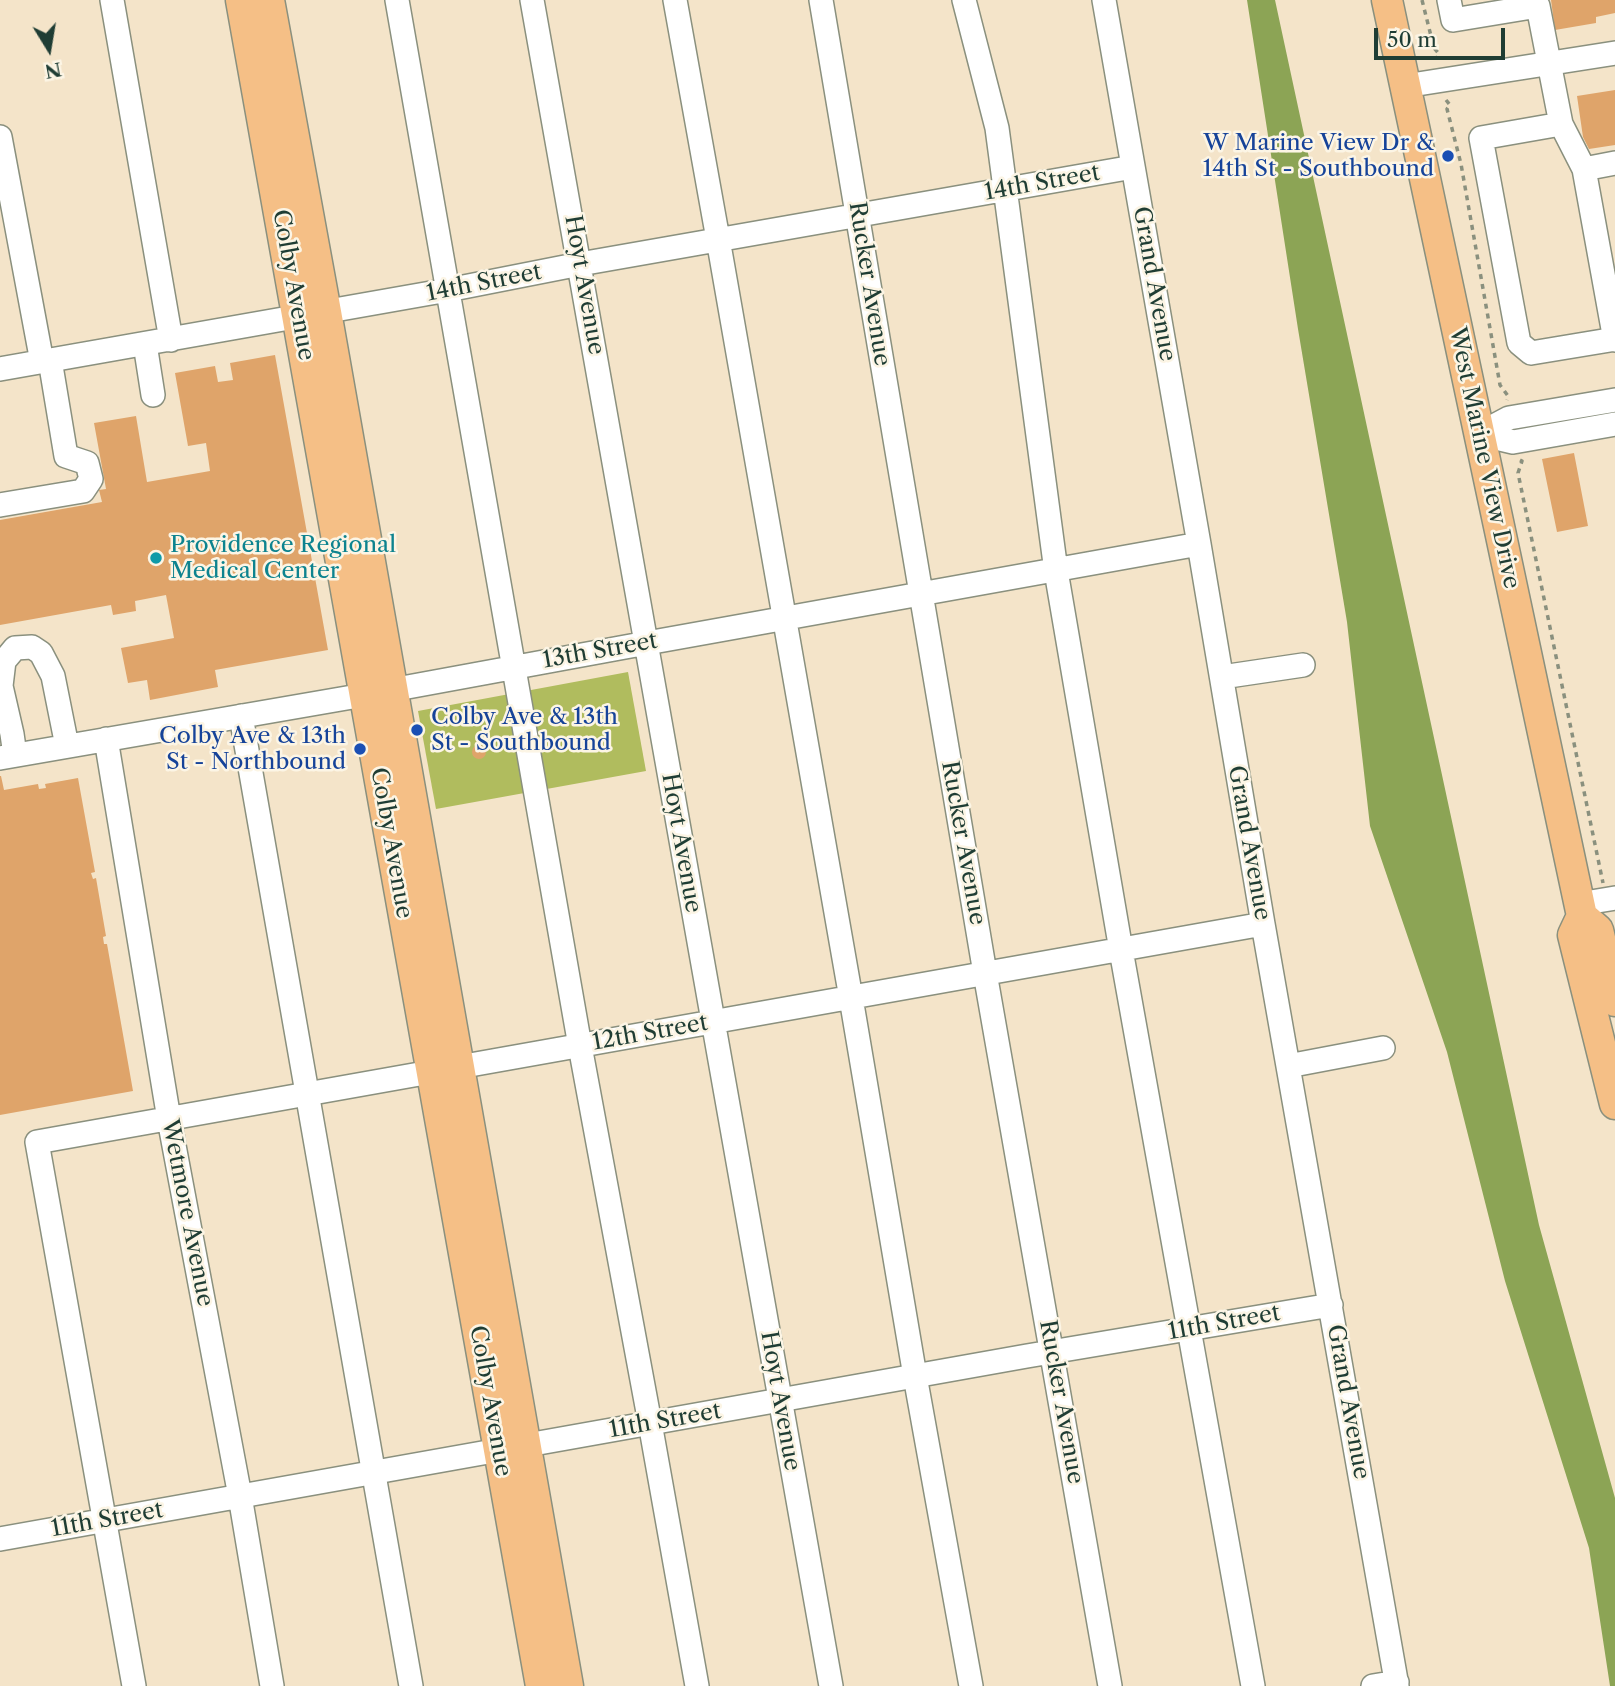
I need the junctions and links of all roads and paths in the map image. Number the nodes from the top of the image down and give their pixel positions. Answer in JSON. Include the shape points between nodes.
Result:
{"nodes":[{"id":1,"x":112,"y":0,"type":"edge"},
{"id":2,"x":242,"y":0,"type":"edge"},
{"id":3,"x":269,"y":0,"type":"edge"},
{"id":4,"x":397,"y":0,"type":"edge"},
{"id":5,"x":532,"y":0,"type":"edge"},
{"id":6,"x":675,"y":0,"type":"edge"},
{"id":7,"x":821,"y":0,"type":"edge"},
{"id":8,"x":964,"y":0,"type":"edge"},
{"id":9,"x":1104,"y":0,"type":"edge"},
{"id":10,"x":1387,"y":0,"type":"edge"},
{"id":11,"x":1422,"y":0,"type":"edge"},
{"id":12,"x":1449,"y":0,"type":"edge"},
{"id":13,"x":1540,"y":3,"type":"edge"},
{"id":14,"x":1498,"y":6,"type":"edge"},
{"id":15,"x":1615,"y":53,"type":"edge"},
{"id":16,"x":1436,"y":59,"type":"dead end"},
{"id":17,"x":1550,"y":63,"type":"junction"},
{"id":18,"x":1405,"y":86,"type":"junction"},
{"id":19,"x":1446,"y":100,"type":"dead end"},
{"id":20,"x":1561,"y":124,"type":"junction"},
{"id":21,"x":0,"y":137,"type":"edge"},
{"id":22,"x":1615,"y":163,"type":"edge"},
{"id":23,"x":1133,"y":167,"type":"junction"},
{"id":24,"x":1584,"y":169,"type":"junction"},
{"id":25,"x":1007,"y":189,"type":"junction"},
{"id":26,"x":857,"y":215,"type":"junction"},
{"id":27,"x":718,"y":239,"type":"junction"},
{"id":28,"x":580,"y":264,"type":"junction"},
{"id":29,"x":448,"y":290,"type":"junction"},
{"id":30,"x":312,"y":315,"type":"junction"},
{"id":31,"x":171,"y":340,"type":"junction"},
{"id":32,"x":1615,"y":340,"type":"edge"},
{"id":33,"x":145,"y":344,"type":"junction"},
{"id":34,"x":46,"y":361,"type":"junction"},
{"id":35,"x":0,"y":369,"type":"edge"},
{"id":36,"x":153,"y":395,"type":"dead end"},
{"id":37,"x":1615,"y":400,"type":"edge"},
{"id":38,"x":1506,"y":402,"type":"dead end"},
{"id":39,"x":1615,"y":424,"type":"edge"},
{"id":40,"x":1479,"y":434,"type":"junction"},
{"id":41,"x":1516,"y":457,"type":"dead end"},
{"id":42,"x":0,"y":505,"type":"edge"},
{"id":43,"x":1199,"y":544,"type":"junction"},
{"id":44,"x":1056,"y":571,"type":"junction"},
{"id":45,"x":920,"y":594,"type":"junction"},
{"id":46,"x":785,"y":618,"type":"junction"},
{"id":47,"x":647,"y":643,"type":"junction"},
{"id":48,"x":1303,"y":665,"type":"dead end"},
{"id":49,"x":514,"y":667,"type":"junction"},
{"id":50,"x":1222,"y":677,"type":"junction"},
{"id":51,"x":378,"y":693,"type":"junction"},
{"id":52,"x":241,"y":716,"type":"junction"},
{"id":53,"x":106,"y":739,"type":"junction"},
{"id":54,"x":67,"y":746,"type":"junction"},
{"id":55,"x":8,"y":756,"type":"edge"},
{"id":56,"x":1596,"y":904,"type":"edge"},
{"id":57,"x":1263,"y":925,"type":"junction"},
{"id":58,"x":1121,"y":950,"type":"junction"},
{"id":59,"x":985,"y":974,"type":"junction"},
{"id":60,"x":851,"y":998,"type":"junction"},
{"id":61,"x":1615,"y":1001,"type":"edge"},
{"id":62,"x":713,"y":1022,"type":"junction"},
{"id":63,"x":580,"y":1046,"type":"junction"},
{"id":64,"x":1383,"y":1048,"type":"dead end"},
{"id":65,"x":1288,"y":1066,"type":"junction"},
{"id":66,"x":445,"y":1070,"type":"junction"},
{"id":67,"x":308,"y":1094,"type":"junction"},
{"id":68,"x":1615,"y":1104,"type":"edge"},
{"id":69,"x":169,"y":1119,"type":"junction"},
{"id":70,"x":1331,"y":1305,"type":"junction"},
{"id":71,"x":1188,"y":1329,"type":"junction"},
{"id":72,"x":1052,"y":1352,"type":"junction"},
{"id":73,"x":915,"y":1376,"type":"junction"},
{"id":74,"x":780,"y":1400,"type":"junction"},
{"id":75,"x":650,"y":1423,"type":"junction"},
{"id":76,"x":512,"y":1448,"type":"junction"},
{"id":77,"x":373,"y":1472,"type":"junction"},
{"id":78,"x":240,"y":1496,"type":"junction"},
{"id":79,"x":105,"y":1520,"type":"junction"},
{"id":80,"x":0,"y":1539,"type":"edge"},
{"id":81,"x":1397,"y":1684,"type":"edge"},
{"id":82,"x":134,"y":1686,"type":"edge"},
{"id":83,"x":272,"y":1686,"type":"edge"},
{"id":84,"x":411,"y":1686,"type":"edge"},
{"id":85,"x":541,"y":1686,"type":"edge"},
{"id":86,"x":568,"y":1686,"type":"edge"},
{"id":87,"x":697,"y":1686,"type":"edge"},
{"id":88,"x":831,"y":1686,"type":"edge"},
{"id":89,"x":971,"y":1686,"type":"edge"},
{"id":90,"x":1110,"y":1686,"type":"edge"},
{"id":91,"x":1252,"y":1686,"type":"edge"},
{"id":92,"x":1373,"y":1686,"type":"edge"}],
"edges":[{"from":1,"to":31,"type":"street"},
{"from":2,"to":30,"type":"main road","name":"Colby Avenue"},
{"from":3,"to":30,"type":"main road","name":"Colby Avenue"},
{"from":4,"to":29,"type":"street"},
{"from":5,"to":28,"type":"street","name":"Hoyt Avenue"},
{"from":6,"to":27,"type":"street"},
{"from":7,"to":26,"type":"street","name":"Rucker Avenue"},
{"from":8,"to":25,"type":"street","via":[[998,128]]},
{"from":9,"to":23,"type":"street","name":"Grand Avenue"},
{"from":10,"to":18,"type":"main road","name":"West Marine View Drive"},
{"from":11,"to":16,"type":"path","via":[[1439,54]]},
{"from":12,"to":14,"type":"street","via":[[1453,20]]},
{"from":13,"to":14,"type":"street"},
{"from":13,"to":17,"type":"street"},
{"from":15,"to":17,"type":"street"},
{"from":17,"to":18,"type":"street"},
{"from":17,"to":20,"type":"street"},
{"from":18,"to":40,"type":"main road","name":"West Marine View Drive"},
{"from":19,"to":38,"type":"path"},
{"from":20,"to":24,"type":"street"},
{"from":20,"to":32,"type":"street","via":[[1481,138],[1519,343],[1531,354]]},
{"from":21,"to":34,"type":"street"},
{"from":22,"to":24,"type":"street"},
{"from":23,"to":25,"type":"street","name":"14th Street"},
{"from":23,"to":43,"type":"street","name":"Grand Avenue"},
{"from":24,"to":32,"type":"street"},
{"from":25,"to":26,"type":"street","name":"14th Street"},
{"from":25,"to":44,"type":"street"},
{"from":26,"to":27,"type":"street","name":"14th Street"},
{"from":26,"to":45,"type":"street","name":"Rucker Avenue"},
{"from":27,"to":28,"type":"street","name":"14th Street"},
{"from":27,"to":46,"type":"street"},
{"from":28,"to":29,"type":"street","name":"14th Street"},
{"from":28,"to":47,"type":"street","name":"Hoyt Avenue"},
{"from":29,"to":30,"type":"street","name":"14th Street"},
{"from":29,"to":49,"type":"street"},
{"from":30,"to":31,"type":"street","name":"14th Street"},
{"from":30,"to":51,"type":"main road","name":"Colby Avenue"},
{"from":31,"to":33,"type":"street","name":"14th Street"},
{"from":33,"to":34,"type":"street","name":"14th Street"},
{"from":33,"to":36,"type":"street"},
{"from":34,"to":35,"type":"street","name":"14th Street"},
{"from":34,"to":42,"type":"street","via":[[66,456],[88,463],[90,479],[83,491]]},
{"from":37,"to":40,"type":"street","via":[[1509,418]]},
{"from":39,"to":40,"type":"street","via":[[1513,443]]},
{"from":40,"to":56,"type":"main road","name":"West Marine View Drive"},
{"from":41,"to":56,"type":"path","via":[[1522,461],[1518,473]]},
{"from":43,"to":44,"type":"street","name":"13th Street"},
{"from":43,"to":50,"type":"street","name":"Grand Avenue"},
{"from":44,"to":45,"type":"street","name":"13th Street"},
{"from":44,"to":58,"type":"street"},
{"from":45,"to":46,"type":"street","name":"13th Street"},
{"from":45,"to":59,"type":"street","name":"Rucker Avenue"},
{"from":46,"to":47,"type":"street","name":"13th Street"},
{"from":46,"to":60,"type":"street"},
{"from":47,"to":49,"type":"street","name":"13th Street"},
{"from":47,"to":62,"type":"street","name":"Hoyt Avenue"},
{"from":48,"to":50,"type":"street"},
{"from":49,"to":51,"type":"street","name":"13th Street"},
{"from":49,"to":63,"type":"street"},
{"from":50,"to":57,"type":"street","name":"Grand Avenue"},
{"from":51,"to":52,"type":"street","name":"13th Street"},
{"from":51,"to":66,"type":"main road","name":"Colby Avenue"},
{"from":52,"to":53,"type":"street","name":"13th Street"},
{"from":52,"to":67,"type":"street"},
{"from":53,"to":54,"type":"street","name":"13th Street"},
{"from":53,"to":69,"type":"street","name":"Wetmore Avenue"},
{"from":54,"to":55,"type":"street","name":"13th Street"},
{"from":54,"to":55,"type":"street","via":[[53,676],[41,653],[32,647],[15,648],[4,661],[1,686],[12,734]]},
{"from":56,"to":61,"type":"main road","name":"West Marine View Drive"},
{"from":56,"to":68,"type":"main road","name":"West Marine View Drive","via":[[1573,935]]},
{"from":57,"to":58,"type":"street","name":"12th Street"},
{"from":57,"to":65,"type":"street","name":"Grand Avenue"},
{"from":58,"to":59,"type":"street","name":"12th Street"},
{"from":58,"to":71,"type":"street"},
{"from":59,"to":60,"type":"street","name":"12th Street"},
{"from":59,"to":72,"type":"street","name":"Rucker Avenue"},
{"from":60,"to":62,"type":"street","name":"12th Street"},
{"from":60,"to":73,"type":"street"},
{"from":62,"to":63,"type":"street","name":"12th Street"},
{"from":62,"to":74,"type":"street","name":"Hoyt Avenue"},
{"from":63,"to":66,"type":"street","name":"12th Street"},
{"from":63,"to":75,"type":"street"},
{"from":64,"to":65,"type":"street"},
{"from":65,"to":70,"type":"street","name":"Grand Avenue"},
{"from":66,"to":67,"type":"street","name":"12th Street"},
{"from":66,"to":76,"type":"main road","name":"Colby Avenue"},
{"from":67,"to":69,"type":"street","name":"12th Street"},
{"from":67,"to":77,"type":"street"},
{"from":69,"to":78,"type":"street","name":"Wetmore Avenue"},
{"from":69,"to":79,"type":"street","name":"12th Street","via":[[37,1142]]},
{"from":70,"to":71,"type":"street","name":"11th Street"},
{"from":70,"to":81,"type":"street","name":"Grand Avenue"},
{"from":71,"to":72,"type":"street","name":"11th Street"},
{"from":71,"to":91,"type":"street"},
{"from":72,"to":73,"type":"street","name":"11th Street"},
{"from":72,"to":90,"type":"street","name":"Rucker Avenue"},
{"from":73,"to":74,"type":"street","name":"11th Street"},
{"from":73,"to":89,"type":"street"},
{"from":74,"to":75,"type":"street","name":"11th Street"},
{"from":74,"to":88,"type":"street","name":"Hoyt Avenue"},
{"from":75,"to":76,"type":"street","name":"11th Street"},
{"from":75,"to":87,"type":"street"},
{"from":76,"to":77,"type":"street","name":"11th Street"},
{"from":76,"to":85,"type":"main road","name":"Colby Avenue"},
{"from":76,"to":86,"type":"main road","name":"Colby Avenue"},
{"from":77,"to":78,"type":"street","name":"11th Street"},
{"from":77,"to":84,"type":"street"},
{"from":78,"to":79,"type":"street","name":"11th Street"},
{"from":78,"to":83,"type":"street","name":"Wetmore Avenue"},
{"from":79,"to":80,"type":"street","name":"11th Street"},
{"from":79,"to":82,"type":"street"},
{"from":81,"to":92,"type":"street"}]}
